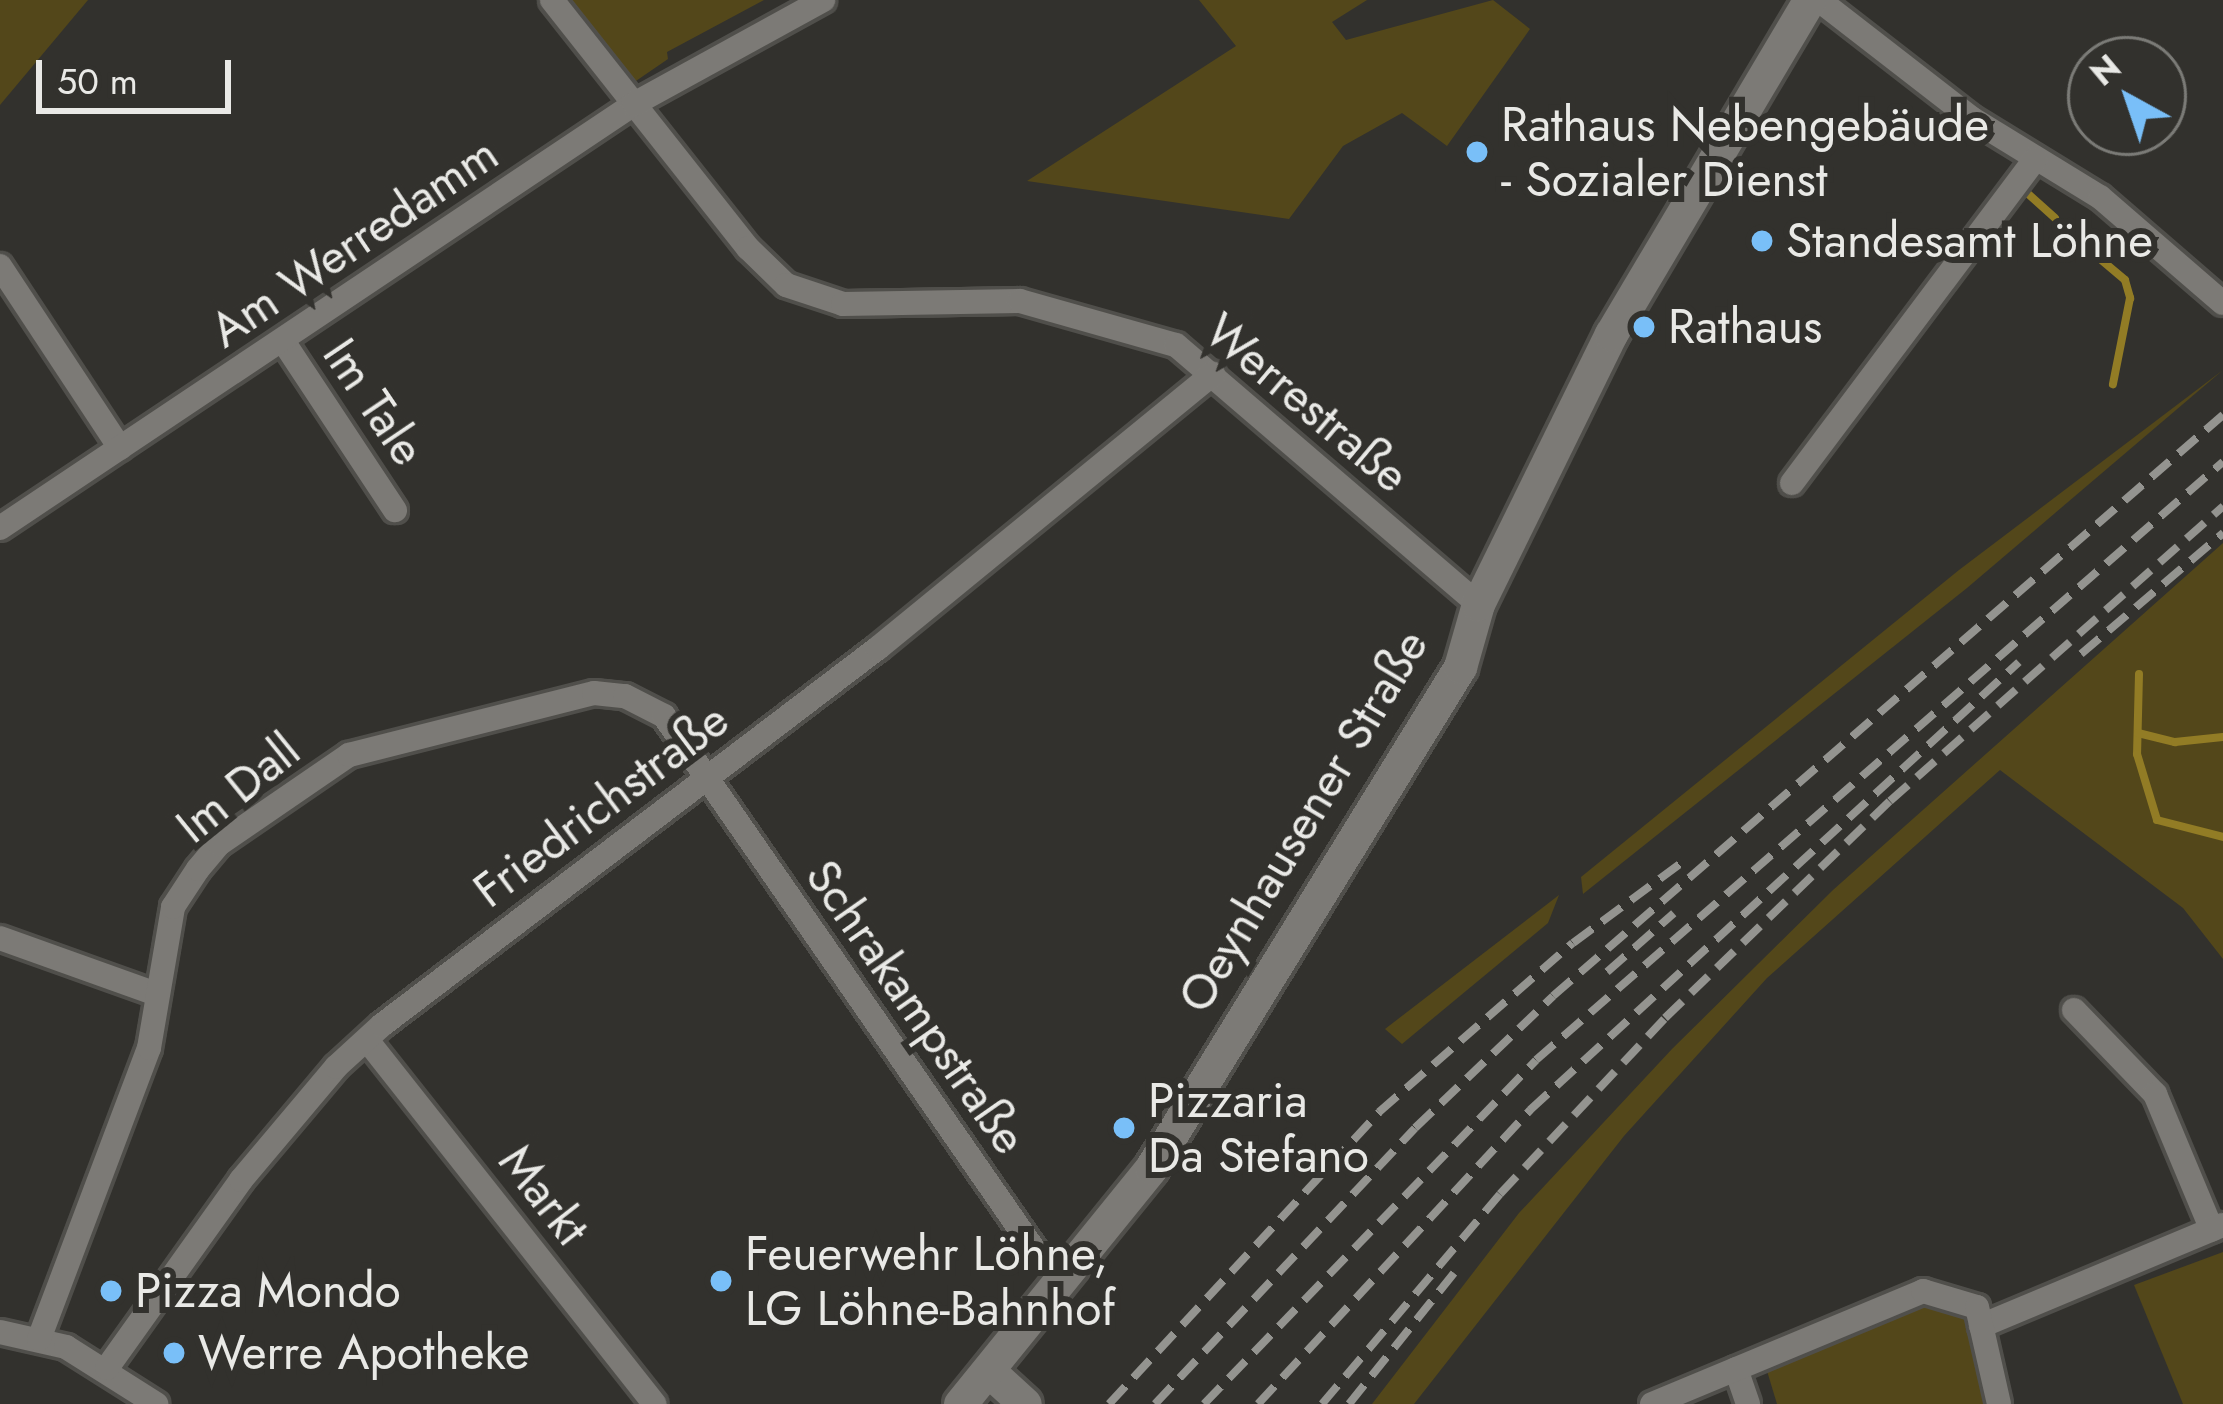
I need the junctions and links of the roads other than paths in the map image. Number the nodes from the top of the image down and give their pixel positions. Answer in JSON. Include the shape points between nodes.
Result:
{"nodes":[{"id":1,"x":552,"y":0,"type":"edge"},
{"id":2,"x":823,"y":0,"type":"edge"},
{"id":3,"x":1809,"y":0,"type":"edge"},
{"id":4,"x":1820,"y":0,"type":"edge"},
{"id":5,"x":634,"y":104,"type":"junction"},
{"id":6,"x":2036,"y":159,"type":"junction"},
{"id":7,"x":0,"y":266,"type":"edge"},
{"id":8,"x":2219,"y":292,"type":"edge"},
{"id":9,"x":283,"y":341,"type":"junction"},
{"id":10,"x":1213,"y":374,"type":"junction"},
{"id":11,"x":120,"y":448,"type":"junction"},
{"id":12,"x":1792,"y":483,"type":"dead end"},
{"id":13,"x":395,"y":510,"type":"dead end"},
{"id":14,"x":0,"y":529,"type":"edge"},
{"id":15,"x":1478,"y":604,"type":"junction"},
{"id":16,"x":703,"y":778,"type":"junction"},
{"id":17,"x":0,"y":938,"type":"edge"},
{"id":18,"x":156,"y":994,"type":"junction"},
{"id":19,"x":2074,"y":1010,"type":"dead end"},
{"id":20,"x":367,"y":1040,"type":"junction"},
{"id":21,"x":2217,"y":1227,"type":"edge"},
{"id":22,"x":1066,"y":1279,"type":"junction"},
{"id":23,"x":1982,"y":1326,"type":"junction"},
{"id":24,"x":0,"y":1332,"type":"edge"},
{"id":25,"x":39,"y":1339,"type":"junction"},
{"id":26,"x":107,"y":1368,"type":"junction"},
{"id":27,"x":1736,"y":1370,"type":"junction"},
{"id":28,"x":990,"y":1372,"type":"junction"},
{"id":29,"x":156,"y":1404,"type":"edge"},
{"id":30,"x":654,"y":1404,"type":"edge"},
{"id":31,"x":960,"y":1404,"type":"edge"},
{"id":32,"x":1025,"y":1404,"type":"edge"},
{"id":33,"x":1652,"y":1404,"type":"edge"},
{"id":34,"x":1748,"y":1404,"type":"edge"},
{"id":35,"x":2000,"y":1404,"type":"edge"}],
"edges":[{"from":1,"to":5,"type":"street","name":"Werrestraße"},
{"from":2,"to":5,"type":"street","name":"Am Werredamm"},
{"from":3,"to":15,"type":"main road","name":"Oeynhausener Straße","via":[[1634,293]]},
{"from":4,"to":6,"type":"street"},
{"from":5,"to":9,"type":"street","name":"Am Werredamm"},
{"from":5,"to":10,"type":"street","name":"Werrestraße","via":[[786,285],[843,304],[1020,301],[1148,333]]},
{"from":6,"to":8,"type":"street","via":[[2101,197]]},
{"from":6,"to":12,"type":"street"},
{"from":7,"to":11,"type":"street"},
{"from":9,"to":11,"type":"street","name":"Am Werredamm"},
{"from":9,"to":13,"type":"street","name":"Im Tale"},
{"from":10,"to":15,"type":"street","name":"Werrestraße"},
{"from":10,"to":16,"type":"street","name":"Friedrichstraße","via":[[878,648]]},
{"from":11,"to":14,"type":"street","name":"Am Werredamm"},
{"from":15,"to":22,"type":"main road","name":"Oeynhausener Straße","via":[[1460,667],[1150,1168]]},
{"from":16,"to":18,"type":"street","name":"Im Dall","via":[[664,716],[625,696],[594,693],[350,755],[219,844],[198,869],[173,907]]},
{"from":16,"to":20,"type":"street","name":"Friedrichstraße"},
{"from":16,"to":22,"type":"street","name":"Schrakampstraße","via":[[1035,1251]]},
{"from":17,"to":18,"type":"street"},
{"from":18,"to":25,"type":"street","name":"Im Dall","via":[[149,1048]]},
{"from":19,"to":21,"type":"street","via":[[2156,1094]]},
{"from":20,"to":26,"type":"street","name":"Friedrichstraße","via":[[241,1180]]},
{"from":20,"to":30,"type":"street","name":"Markt"},
{"from":21,"to":23,"type":"street"},
{"from":22,"to":28,"type":"main road","name":"Oeynhausener Straße"},
{"from":23,"to":27,"type":"street","via":[[1977,1307],[1923,1291]]},
{"from":23,"to":35,"type":"street"},
{"from":24,"to":25,"type":"street"},
{"from":25,"to":26,"type":"street"},
{"from":26,"to":29,"type":"street"},
{"from":27,"to":33,"type":"street"},
{"from":27,"to":34,"type":"street"},
{"from":28,"to":31,"type":"main road","name":"Oeynhausener Straße"},
{"from":28,"to":32,"type":"main road"}]}
